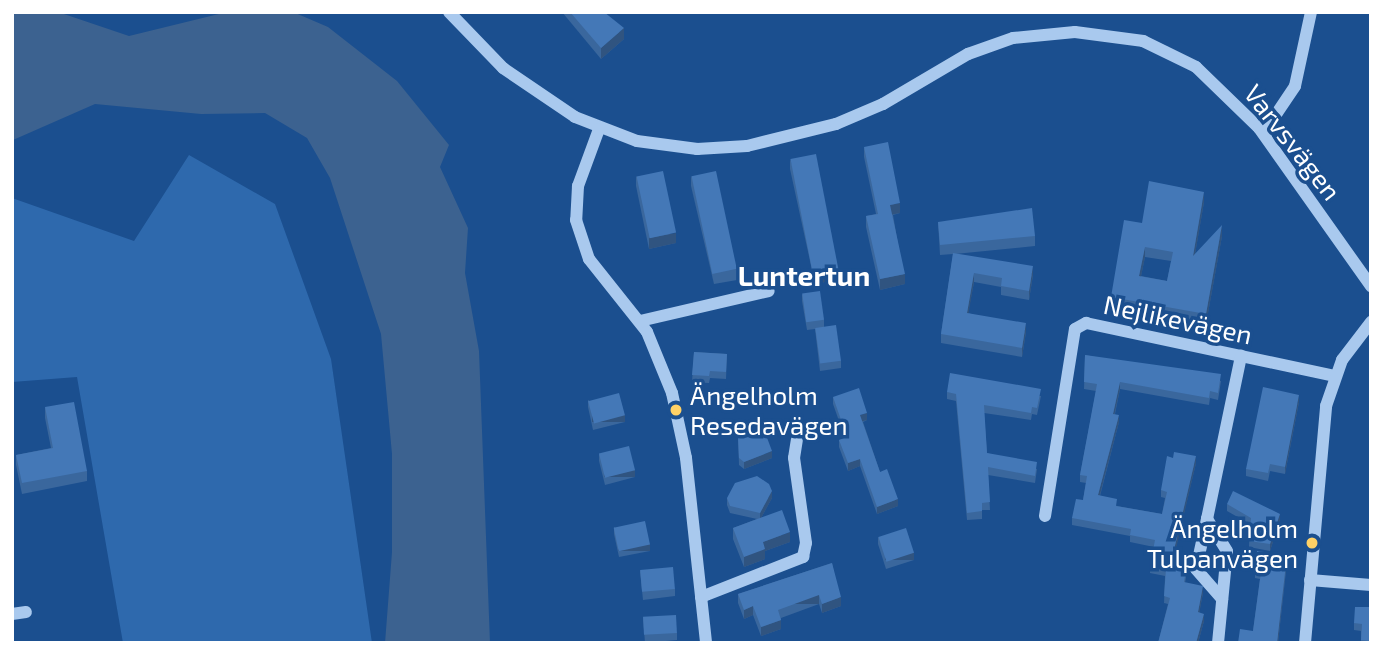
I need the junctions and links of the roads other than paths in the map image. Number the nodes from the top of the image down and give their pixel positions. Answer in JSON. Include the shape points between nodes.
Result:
{"nodes":[{"id":1,"x":449,"y":12,"type":"edge"},
{"id":2,"x":1311,"y":12,"type":"edge"},
{"id":3,"x":1259,"y":128,"type":"junction"},
{"id":4,"x":599,"y":129,"type":"junction"},
{"id":5,"x":1371,"y":286,"type":"edge"},
{"id":6,"x":769,"y":291,"type":"dead end"},
{"id":7,"x":640,"y":321,"type":"junction"},
{"id":8,"x":1371,"y":322,"type":"edge"},
{"id":9,"x":1241,"y":356,"type":"junction"},
{"id":10,"x":1335,"y":376,"type":"junction"},
{"id":11,"x":797,"y":440,"type":"dead end"},
{"id":12,"x":1045,"y":516,"type":"dead end"},
{"id":13,"x":1207,"y":519,"type":"junction"},
{"id":14,"x":1310,"y":580,"type":"junction"},
{"id":15,"x":1371,"y":585,"type":"edge"},
{"id":16,"x":701,"y":597,"type":"junction"},
{"id":17,"x":1222,"y":599,"type":"junction"},
{"id":18,"x":26,"y":612,"type":"dead end"},
{"id":19,"x":12,"y":614,"type":"edge"},
{"id":20,"x":706,"y":643,"type":"edge"},
{"id":21,"x":1218,"y":643,"type":"edge"},
{"id":22,"x":1306,"y":643,"type":"edge"}],
"edges":[{"from":1,"to":4,"type":"street","name":"Varvsvägen","via":[[522,84]]},
{"from":2,"to":3,"type":"street","via":[[1295,86],[1277,113]]},
{"from":3,"to":4,"type":"street","name":"Varvsvägen","via":[[1219,86],[1174,55],[1143,41],[1046,32],[968,54],[883,104],[793,137],[697,149],[637,141]]},
{"from":3,"to":5,"type":"street","name":"Varvsvägen"},
{"from":4,"to":7,"type":"street","via":[[578,186],[576,220],[589,259]]},
{"from":6,"to":7,"type":"street"},
{"from":7,"to":16,"type":"street","via":[[656,350],[676,410],[686,458]]},
{"from":8,"to":10,"type":"street"},
{"from":9,"to":10,"type":"street","name":"Nejlikevägen"},
{"from":9,"to":12,"type":"street","name":"Nejlikevägen","via":[[1086,323],[1075,329]]},
{"from":9,"to":13,"type":"street"},
{"from":10,"to":14,"type":"street","via":[[1326,406]]},
{"from":11,"to":16,"type":"street","via":[[794,458],[806,543],[803,557]]},
{"from":13,"to":17,"type":"street","via":[[1227,551]]},
{"from":13,"to":17,"type":"street","via":[[1196,569]]},
{"from":14,"to":15,"type":"street"},
{"from":14,"to":22,"type":"street"},
{"from":16,"to":20,"type":"street"},
{"from":17,"to":21,"type":"street"},
{"from":18,"to":19,"type":"street"}]}
